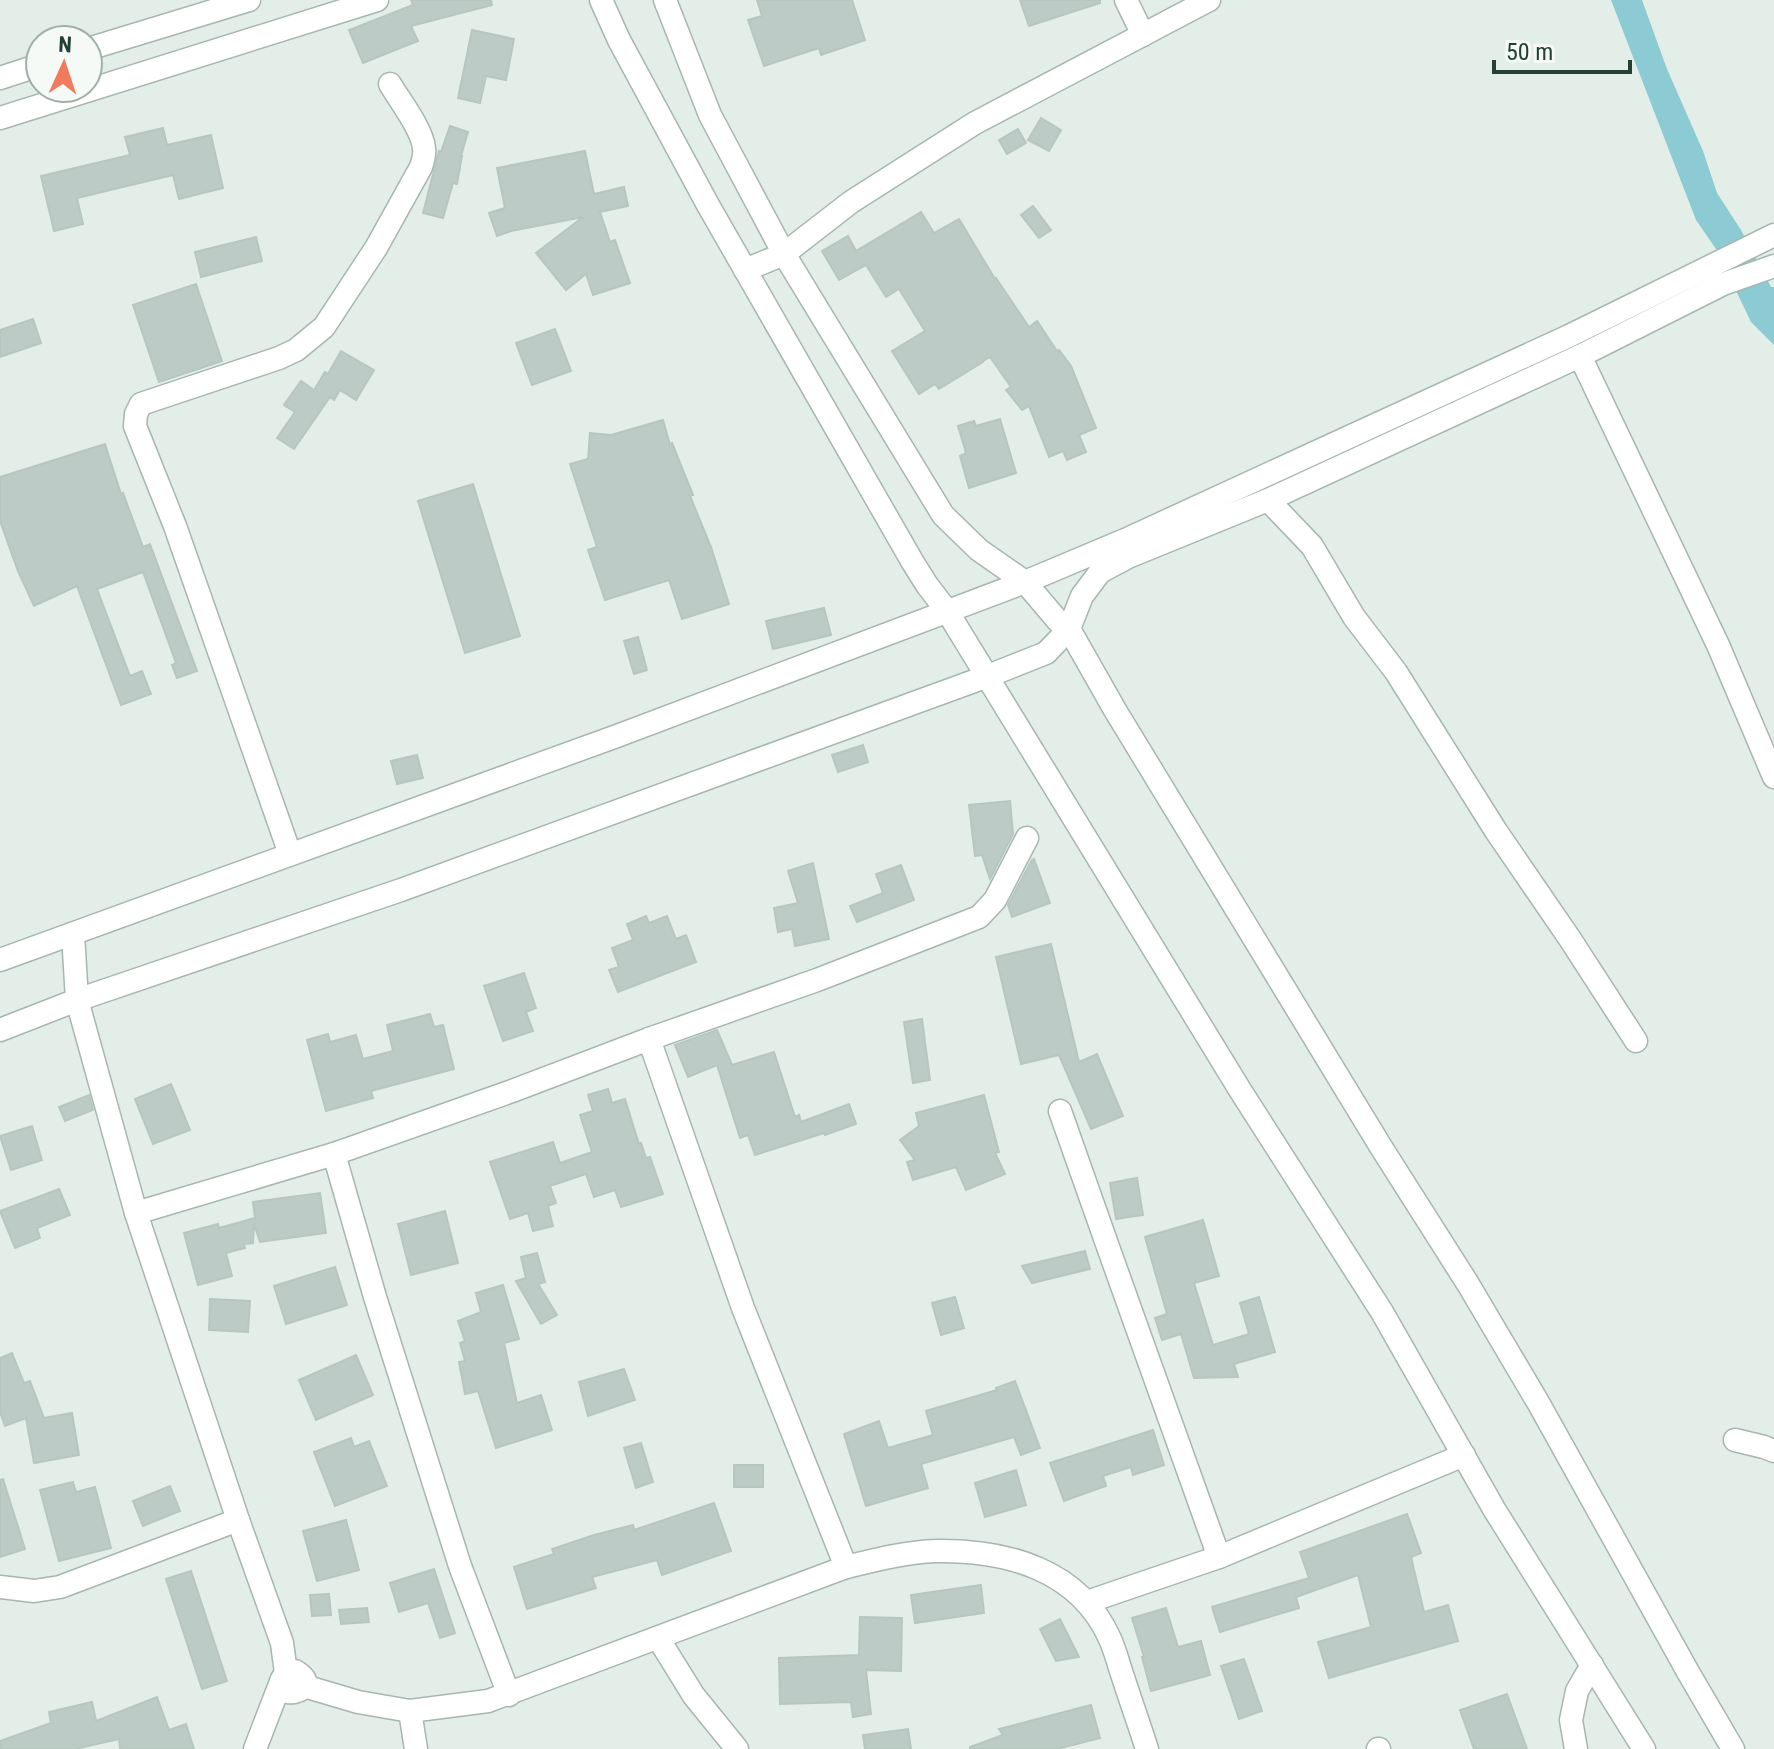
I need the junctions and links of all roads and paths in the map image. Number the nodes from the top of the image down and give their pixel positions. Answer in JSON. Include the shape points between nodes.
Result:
{"nodes":[{"id":1,"x":249,"y":0,"type":"edge"},
{"id":2,"x":377,"y":0,"type":"edge"},
{"id":3,"x":601,"y":0,"type":"edge"},
{"id":4,"x":665,"y":0,"type":"edge"},
{"id":5,"x":1126,"y":0,"type":"edge"},
{"id":6,"x":1209,"y":0,"type":"edge"},
{"id":7,"x":1143,"y":35,"type":"junction"},
{"id":8,"x":104,"y":44,"type":"edge"},
{"id":9,"x":24,"y":70,"type":"edge"},
{"id":10,"x":0,"y":78,"type":"edge"},
{"id":11,"x":390,"y":84,"type":"dead end"},
{"id":12,"x":0,"y":118,"type":"edge"},
{"id":13,"x":1774,"y":235,"type":"edge"},
{"id":14,"x":784,"y":254,"type":"junction"},
{"id":15,"x":1769,"y":268,"type":"edge"},
{"id":16,"x":745,"y":270,"type":"junction"},
{"id":17,"x":1580,"y":356,"type":"junction"},
{"id":18,"x":1268,"y":500,"type":"junction"},
{"id":19,"x":1025,"y":582,"type":"junction"},
{"id":20,"x":947,"y":611,"type":"junction"},
{"id":21,"x":1069,"y":629,"type":"junction"},
{"id":22,"x":988,"y":676,"type":"junction"},
{"id":23,"x":1774,"y":777,"type":"edge"},
{"id":24,"x":1027,"y":838,"type":"dead end"},
{"id":25,"x":290,"y":854,"type":"junction"},
{"id":26,"x":73,"y":934,"type":"junction"},
{"id":27,"x":0,"y":960,"type":"edge"},
{"id":28,"x":77,"y":1000,"type":"junction"},
{"id":29,"x":0,"y":1030,"type":"edge"},
{"id":30,"x":649,"y":1039,"type":"junction"},
{"id":31,"x":1636,"y":1041,"type":"dead end"},
{"id":32,"x":1060,"y":1111,"type":"dead end"},
{"id":33,"x":334,"y":1154,"type":"junction"},
{"id":34,"x":136,"y":1213,"type":"junction"},
{"id":35,"x":1735,"y":1440,"type":"dead end"},
{"id":36,"x":1774,"y":1451,"type":"edge"},
{"id":37,"x":1464,"y":1455,"type":"junction"},
{"id":38,"x":238,"y":1520,"type":"junction"},
{"id":39,"x":1219,"y":1557,"type":"junction"},
{"id":40,"x":846,"y":1567,"type":"junction"},
{"id":41,"x":0,"y":1587,"type":"edge"},
{"id":42,"x":1087,"y":1602,"type":"junction"},
{"id":43,"x":658,"y":1638,"type":"junction"},
{"id":44,"x":1592,"y":1665,"type":"junction"},
{"id":45,"x":292,"y":1681,"type":"junction"},
{"id":46,"x":509,"y":1695,"type":"junction"},
{"id":47,"x":410,"y":1711,"type":"junction"},
{"id":48,"x":255,"y":1749,"type":"edge"},
{"id":49,"x":416,"y":1749,"type":"edge"},
{"id":50,"x":737,"y":1749,"type":"edge"},
{"id":51,"x":1147,"y":1749,"type":"edge"},
{"id":52,"x":1576,"y":1749,"type":"edge"},
{"id":53,"x":1644,"y":1749,"type":"edge"},
{"id":54,"x":1733,"y":1749,"type":"edge"}],
"edges":[{"from":1,"to":8,"type":"street"},
{"from":2,"to":12,"type":"street"},
{"from":3,"to":16,"type":"street"},
{"from":4,"to":14,"type":"street","via":[[710,115]]},
{"from":5,"to":7,"type":"street"},
{"from":6,"to":7,"type":"street"},
{"from":7,"to":14,"type":"street","via":[[975,123],[851,202]]},
{"from":9,"to":10,"type":"street"},
{"from":11,"to":25,"type":"street","via":[[420,135],[424,158],[376,248],[324,327],[288,354],[141,404],[136,414],[135,426]]},
{"from":13,"to":19,"type":"street","via":[[1555,342]]},
{"from":14,"to":16,"type":"street"},
{"from":14,"to":19,"type":"street","via":[[943,515],[979,550]]},
{"from":15,"to":17,"type":"street","via":[[1723,284]]},
{"from":16,"to":20,"type":"street","via":[[912,561]]},
{"from":17,"to":18,"type":"street"},
{"from":17,"to":23,"type":"street","via":[[1718,645]]},
{"from":18,"to":21,"type":"street","via":[[1100,572],[1082,596]]},
{"from":18,"to":31,"type":"street","via":[[1312,546]]},
{"from":19,"to":20,"type":"street"},
{"from":19,"to":21,"type":"street"},
{"from":20,"to":22,"type":"street"},
{"from":20,"to":25,"type":"street"},
{"from":21,"to":22,"type":"street","via":[[1046,653]]},
{"from":21,"to":54,"type":"street","via":[[1468,1284]]},
{"from":22,"to":28,"type":"street","via":[[401,890]]},
{"from":22,"to":37,"type":"street","via":[[1382,1312]]},
{"from":24,"to":30,"type":"street","via":[[995,900],[979,917]]},
{"from":25,"to":26,"type":"street"},
{"from":26,"to":27,"type":"street"},
{"from":26,"to":28,"type":"street"},
{"from":28,"to":29,"type":"street"},
{"from":28,"to":34,"type":"street"},
{"from":30,"to":33,"type":"street"},
{"from":30,"to":40,"type":"street","via":[[743,1308]]},
{"from":32,"to":39,"type":"street"},
{"from":33,"to":34,"type":"street"},
{"from":33,"to":46,"type":"street","via":[[460,1566]]},
{"from":34,"to":38,"type":"street"},
{"from":35,"to":36,"type":"street"},
{"from":37,"to":39,"type":"street"},
{"from":37,"to":44,"type":"street"},
{"from":38,"to":41,"type":"street","via":[[60,1587]]},
{"from":38,"to":45,"type":"street"},
{"from":39,"to":42,"type":"street"},
{"from":40,"to":42,"type":"street","via":[[934,1551],[986,1553],[1055,1576]]},
{"from":40,"to":43,"type":"street"},
{"from":42,"to":51,"type":"street","via":[[1110,1638]]},
{"from":43,"to":46,"type":"street"},
{"from":43,"to":50,"type":"street","via":[[694,1696]]},
{"from":44,"to":52,"type":"street","via":[[1577,1691],[1571,1720]]},
{"from":44,"to":53,"type":"street"},
{"from":45,"to":47,"type":"street","via":[[358,1702]]},
{"from":45,"to":48,"type":"street"},
{"from":46,"to":47,"type":"street"},
{"from":47,"to":49,"type":"street"}]}
